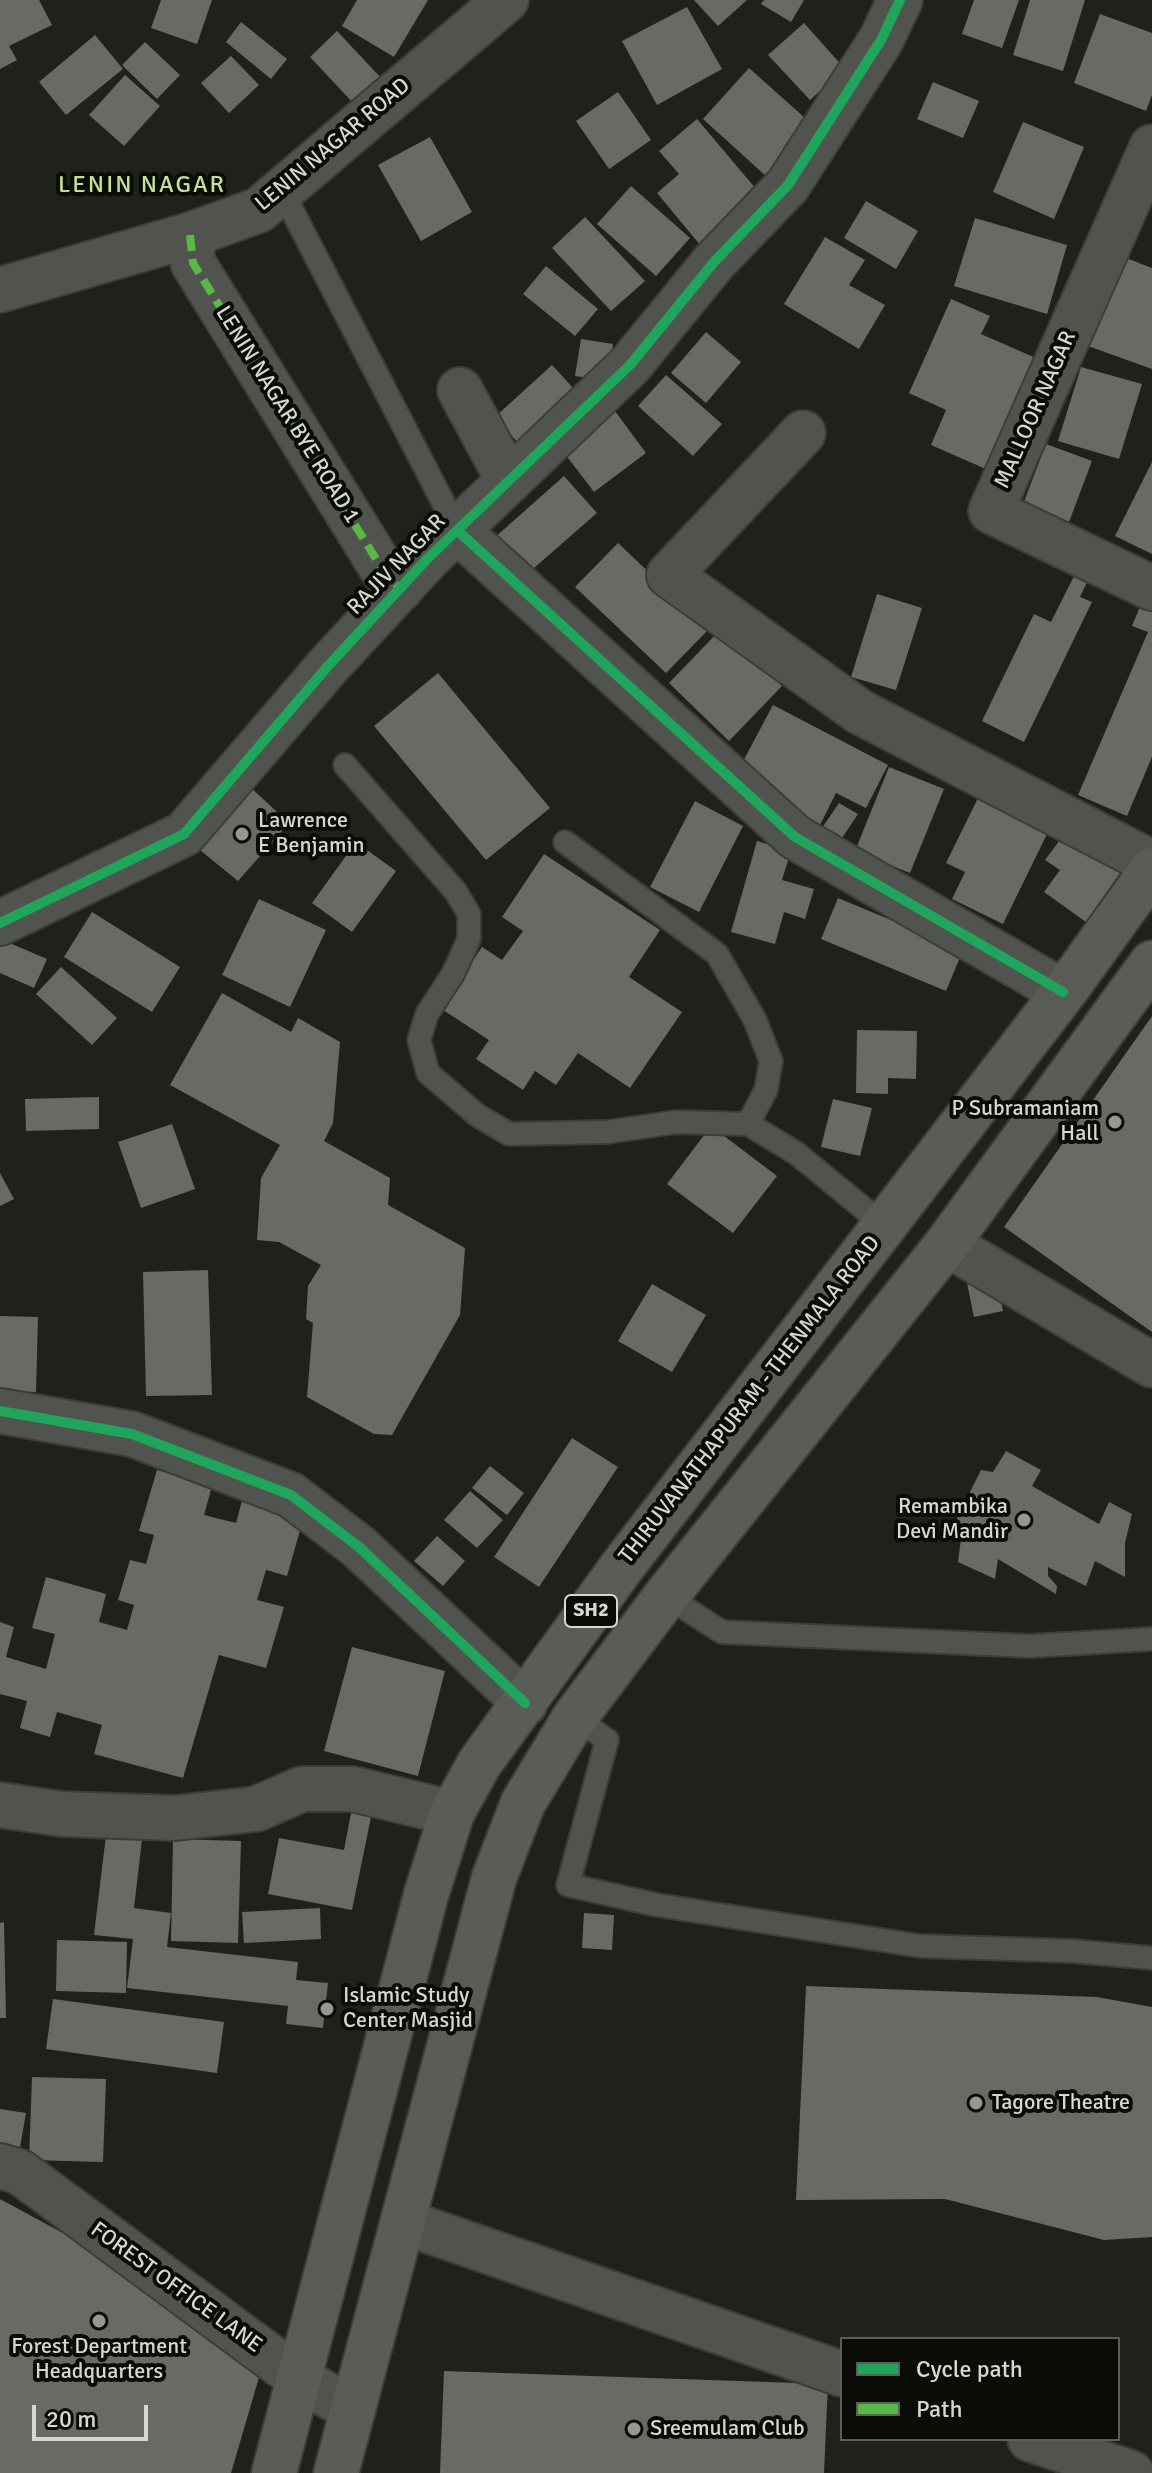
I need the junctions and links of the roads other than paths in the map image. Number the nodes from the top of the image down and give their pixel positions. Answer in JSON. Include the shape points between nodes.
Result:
{"nodes":[{"id":1,"x":506,"y":0,"type":"edge"},
{"id":2,"x":900,"y":0,"type":"edge"},
{"id":3,"x":1152,"y":147,"type":"edge"},
{"id":4,"x":282,"y":191,"type":"junction"},
{"id":5,"x":190,"y":235,"type":"junction"},
{"id":6,"x":0,"y":290,"type":"edge"},
{"id":7,"x":460,"y":390,"type":"dead end"},
{"id":8,"x":803,"y":433,"type":"dead end"},
{"id":9,"x":509,"y":481,"type":"junction"},
{"id":10,"x":458,"y":531,"type":"junction"},
{"id":11,"x":1152,"y":588,"type":"edge"},
{"id":12,"x":400,"y":589,"type":"junction"},
{"id":13,"x":345,"y":765,"type":"dead end"},
{"id":14,"x":565,"y":842,"type":"dead end"},
{"id":15,"x":1152,"y":863,"type":"edge"},
{"id":16,"x":1152,"y":870,"type":"edge"},
{"id":17,"x":0,"y":923,"type":"edge"},
{"id":18,"x":1152,"y":963,"type":"edge"},
{"id":19,"x":1063,"y":992,"type":"junction"},
{"id":20,"x":748,"y":1124,"type":"junction"},
{"id":21,"x":885,"y":1226,"type":"junction"},
{"id":22,"x":947,"y":1244,"type":"junction"},
{"id":23,"x":1152,"y":1365,"type":"edge"},
{"id":24,"x":0,"y":1411,"type":"edge"},
{"id":25,"x":666,"y":1596,"type":"junction"},
{"id":26,"x":1152,"y":1639,"type":"edge"},
{"id":27,"x":525,"y":1703,"type":"junction"},
{"id":28,"x":575,"y":1717,"type":"junction"},
{"id":29,"x":0,"y":1805,"type":"edge"},
{"id":30,"x":452,"y":1813,"type":"junction"},
{"id":31,"x":1152,"y":1958,"type":"edge"},
{"id":32,"x":0,"y":2166,"type":"edge"},
{"id":33,"x":404,"y":2222,"type":"junction"},
{"id":34,"x":840,"y":2373,"type":"edge"},
{"id":35,"x":300,"y":2379,"type":"junction"},
{"id":36,"x":353,"y":2410,"type":"junction"},
{"id":37,"x":1036,"y":2441,"type":"edge"},
{"id":38,"x":274,"y":2473,"type":"edge"},
{"id":39,"x":336,"y":2473,"type":"edge"},
{"id":40,"x":1131,"y":2473,"type":"edge"}],
"edges":[{"from":1,"to":4,"type":"street","name":"LENIN NAGAR ROAD"},
{"from":2,"to":9,"type":"street","name":"RAJIV NAGAR","via":[[881,40],[788,185],[714,262],[630,365]]},
{"from":3,"to":11,"type":"street","name":"MALLOOR NAGAR","via":[[991,511]]},
{"from":4,"to":5,"type":"street","name":"LENIN NAGAR ROAD","via":[[259,210]]},
{"from":4,"to":10,"type":"lane"},
{"from":5,"to":6,"type":"street","name":"LENIN NAGAR ROAD"},
{"from":5,"to":12,"type":"street","name":"LENIN NAGAR BYE ROAD 1","via":[[193,263],[381,567]]},
{"from":7,"to":9,"type":"street"},
{"from":8,"to":15,"type":"street","via":[[669,575],[860,712]]},
{"from":9,"to":10,"type":"street","name":"RAJIV NAGAR"},
{"from":10,"to":12,"type":"street","name":"RAJIV NAGAR"},
{"from":10,"to":19,"type":"street","via":[[795,837]]},
{"from":12,"to":17,"type":"street","name":"RAJIV NAGAR","via":[[184,834]]},
{"from":13,"to":20,"type":"lane","via":[[456,892],[469,914],[469,939],[427,1014],[419,1040],[428,1073],[477,1115],[509,1134],[607,1132],[676,1122]]},
{"from":14,"to":20,"type":"lane","via":[[717,954],[755,1020],[771,1061],[766,1090]]},
{"from":16,"to":19,"type":"main road","name":"THIRUVANATHAPURAM - THENMALA ROAD","number":"SH2"},
{"from":18,"to":22,"type":"main road"},
{"from":19,"to":21,"type":"main road","name":"THIRUVANATHAPURAM - THENMALA ROAD","number":"SH2"},
{"from":20,"to":21,"type":"lane","via":[[796,1153]]},
{"from":21,"to":27,"type":"main road","name":"THIRUVANATHAPURAM - THENMALA ROAD","number":"SH2","via":[[621,1568]]},
{"from":22,"to":23,"type":"street"},
{"from":22,"to":25,"type":"main road"},
{"from":24,"to":27,"type":"street","via":[[132,1434],[291,1495],[359,1547]]},
{"from":25,"to":26,"type":"lane","via":[[722,1632],[1030,1646]]},
{"from":25,"to":28,"type":"main road"},
{"from":27,"to":30,"type":"main road","name":"THIRUVANATHAPURAM - THENMALA ROAD","number":"SH2","via":[[479,1764]]},
{"from":28,"to":31,"type":"lane","via":[[607,1740],[568,1885],[657,1905],[920,1946]]},
{"from":28,"to":33,"type":"main road","via":[[523,1803],[494,1878]]},
{"from":29,"to":30,"type":"street","via":[[62,1814],[175,1818],[256,1809],[302,1789],[353,1789]]},
{"from":30,"to":35,"type":"main road","name":"THIRUVANATHAPURAM - THENMALA ROAD","number":"SH2"},
{"from":32,"to":35,"type":"street","name":"FOREST OFFICE LANE","via":[[20,2172]]},
{"from":33,"to":34,"type":"street"},
{"from":33,"to":36,"type":"main road"},
{"from":35,"to":36,"type":"street","name":"FOREST OFFICE LANE"},
{"from":35,"to":38,"type":"main road","name":"THIRUVANATHAPURAM - THENMALA ROAD","number":"SH2"},
{"from":36,"to":39,"type":"main road"},
{"from":37,"to":40,"type":"street"}]}
